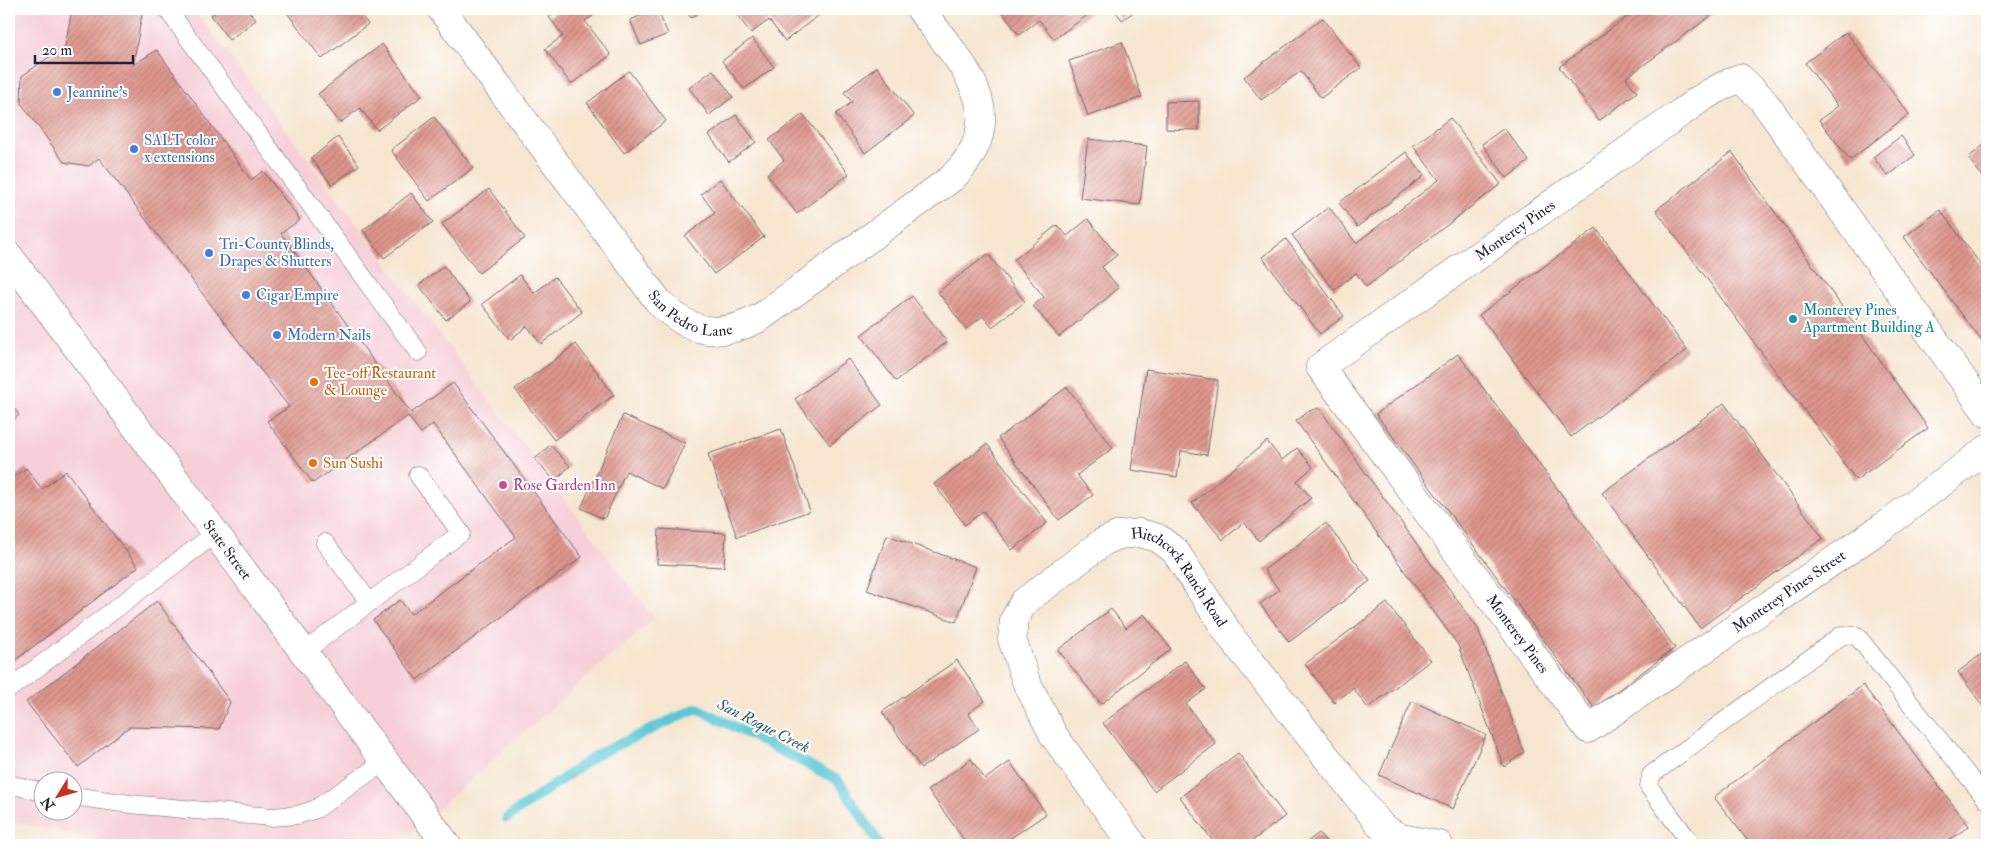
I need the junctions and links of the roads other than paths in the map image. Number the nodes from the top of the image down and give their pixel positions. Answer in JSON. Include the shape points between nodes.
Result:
{"nodes":[{"id":1,"x":168,"y":9,"type":"edge"},
{"id":2,"x":441,"y":9,"type":"edge"},
{"id":3,"x":920,"y":9,"type":"edge"},
{"id":4,"x":12,"y":265,"type":"edge"},
{"id":5,"x":418,"y":352,"type":"dead end"},
{"id":6,"x":1987,"y":413,"type":"edge"},
{"id":7,"x":1987,"y":449,"type":"edge"},
{"id":8,"x":418,"y":475,"type":"dead end"},
{"id":9,"x":216,"y":533,"type":"junction"},
{"id":10,"x":326,"y":543,"type":"dead end"},
{"id":11,"x":369,"y":602,"type":"junction"},
{"id":12,"x":304,"y":652,"type":"junction"},
{"id":13,"x":9,"y":689,"type":"edge"},
{"id":14,"x":1588,"y":729,"type":"joint"},
{"id":15,"x":385,"y":761,"type":"junction"},
{"id":16,"x":9,"y":784,"type":"edge"},
{"id":17,"x":32,"y":790,"type":"edge"},
{"id":18,"x":82,"y":797,"type":"edge"},
{"id":19,"x":1987,"y":800,"type":"edge"},
{"id":20,"x":447,"y":845,"type":"edge"},
{"id":21,"x":1132,"y":845,"type":"edge"},
{"id":22,"x":1439,"y":845,"type":"edge"},
{"id":23,"x":1692,"y":845,"type":"edge"}],
"edges":[{"from":1,"to":5,"type":"lane"},
{"from":2,"to":3,"type":"street","name":"San Pedro Lane","via":[[658,301],[672,316],[688,325],[726,331],[761,317],[952,178],[966,164],[976,147],[981,128],[982,109],[977,90]]},
{"from":4,"to":9,"type":"street","name":"State Street"},
{"from":6,"to":14,"type":"street","name":"Monterey Pines","via":[[1762,99],[1740,78],[1699,98],[1320,367]]},
{"from":7,"to":14,"type":"street","name":"Monterey Pines Street","via":[[1884,526]]},
{"from":8,"to":11,"type":"lane","via":[[461,533]]},
{"from":9,"to":12,"type":"street","name":"State Street"},
{"from":9,"to":13,"type":"lane"},
{"from":10,"to":11,"type":"lane"},
{"from":11,"to":12,"type":"lane"},
{"from":12,"to":15,"type":"street","name":"State Street"},
{"from":15,"to":18,"type":"lane","via":[[316,808],[271,818]]},
{"from":15,"to":20,"type":"street","name":"State Street"},
{"from":16,"to":17,"type":"lane"},
{"from":19,"to":23,"type":"lane","via":[[1857,636],[1842,635],[1651,775],[1649,787]]},
{"from":21,"to":22,"type":"street","name":"Hitchcock Ranch Road","via":[[1054,736],[1026,681],[1012,639],[1014,620],[1024,602],[1104,542],[1119,535],[1140,533],[1158,538],[1175,551],[1231,637],[1382,827],[1401,838]]}]}
